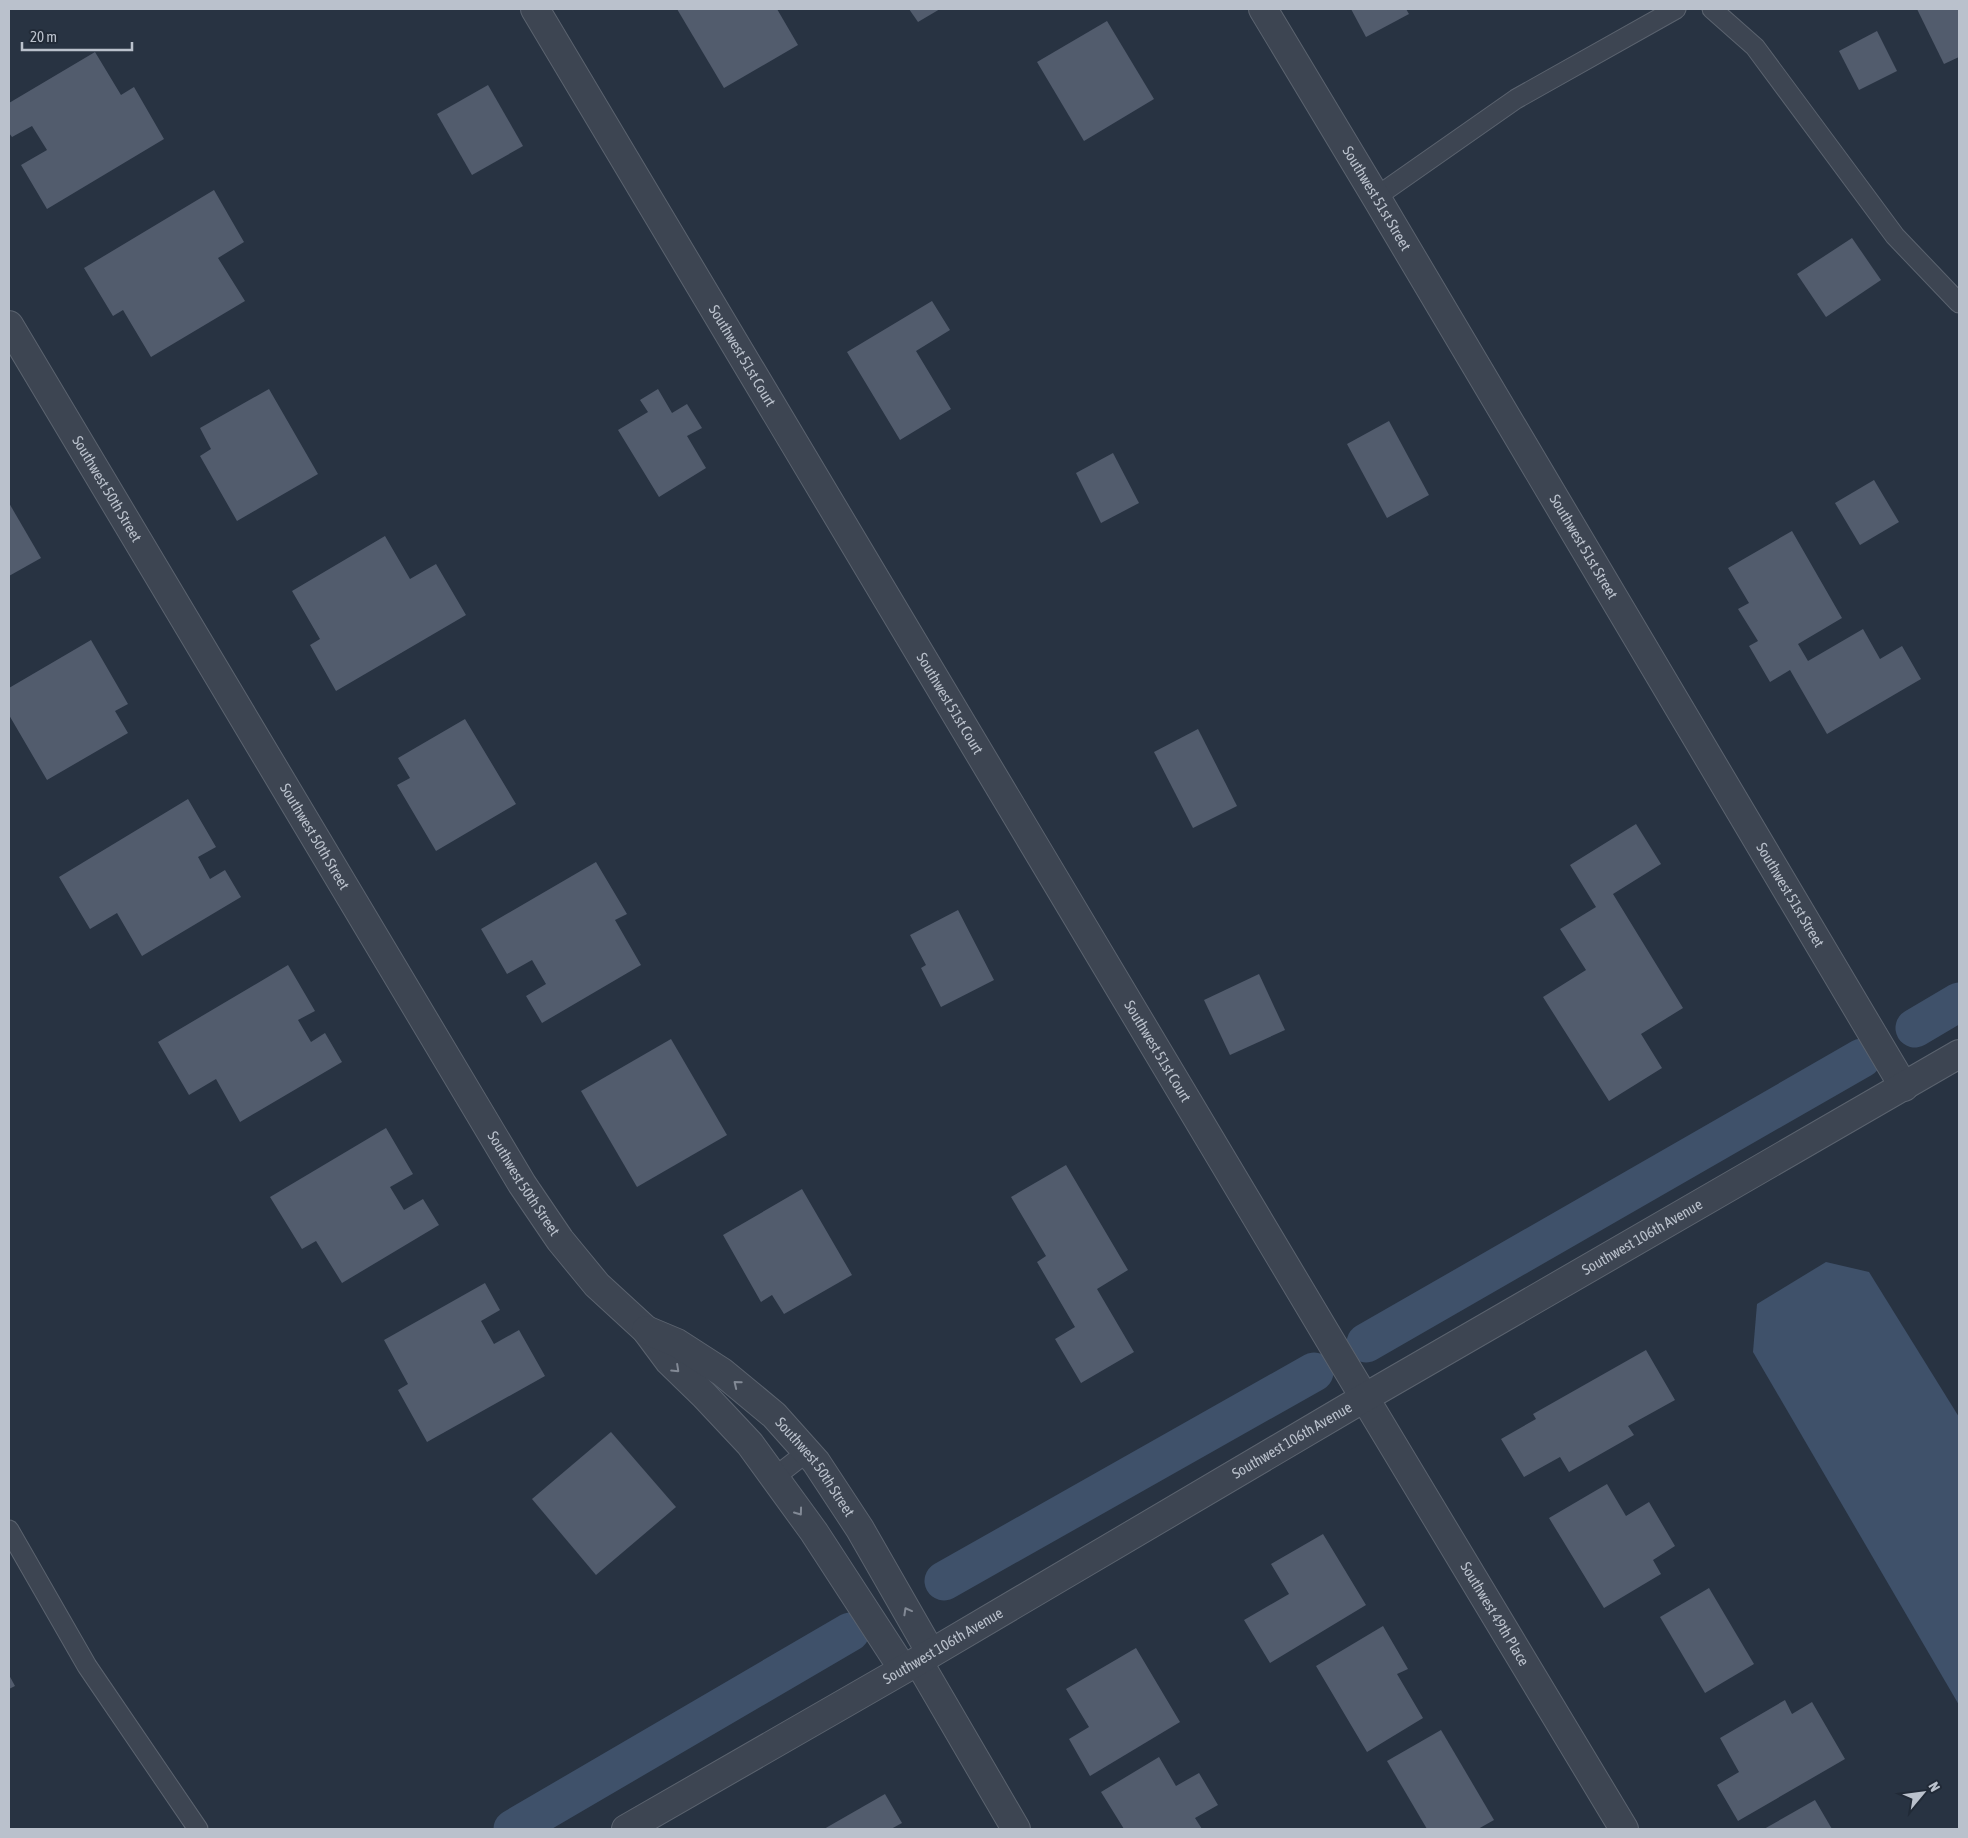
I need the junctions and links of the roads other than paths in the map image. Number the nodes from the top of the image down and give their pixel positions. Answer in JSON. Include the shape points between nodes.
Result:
{"nodes":[{"id":1,"x":535,"y":9,"type":"edge"},
{"id":2,"x":1262,"y":9,"type":"edge"},
{"id":3,"x":1676,"y":9,"type":"edge"},
{"id":4,"x":1712,"y":9,"type":"edge"},
{"id":5,"x":1376,"y":196,"type":"junction"},
{"id":6,"x":1959,"y":303,"type":"edge"},
{"id":7,"x":9,"y":325,"type":"edge"},
{"id":8,"x":1959,"y":1054,"type":"edge"},
{"id":9,"x":1904,"y":1087,"type":"junction"},
{"id":10,"x":646,"y":1330,"type":"junction"},
{"id":11,"x":1364,"y":1398,"type":"junction"},
{"id":12,"x":807,"y":1452,"type":"junction"},
{"id":13,"x":775,"y":1478,"type":"junction"},
{"id":14,"x":9,"y":1530,"type":"edge"},
{"id":15,"x":917,"y":1661,"type":"junction"},
{"id":16,"x":198,"y":1829,"type":"edge"},
{"id":17,"x":626,"y":1829,"type":"edge"},
{"id":18,"x":1016,"y":1829,"type":"edge"},
{"id":19,"x":1624,"y":1829,"type":"edge"}],
"edges":[{"from":1,"to":11,"type":"street","name":"Southwest 51st Court"},
{"from":2,"to":5,"type":"street","name":"Southwest 51st Street"},
{"from":3,"to":5,"type":"lane","via":[[1516,99]]},
{"from":4,"to":6,"type":"lane","via":[[1755,47],[1895,236]]},
{"from":5,"to":9,"type":"street","name":"Southwest 51st Street"},
{"from":7,"to":10,"type":"street","name":"Southwest 50th Street","via":[[522,1184],[560,1240],[597,1285]]},
{"from":8,"to":9,"type":"street","name":"Southwest 106th Avenue"},
{"from":9,"to":11,"type":"street","name":"Southwest 106th Avenue"},
{"from":12,"to":10,"type":"street","name":"Southwest 50th Street","one_way":true,"via":[[774,1415],[722,1372],[677,1343]]},
{"from":10,"to":13,"type":"street","name":"Southwest 50th Street","one_way":true,"via":[[669,1362],[750,1444]]},
{"from":11,"to":15,"type":"street","name":"Southwest 106th Avenue"},
{"from":11,"to":19,"type":"street","name":"Southwest 49th Place"},
{"from":12,"to":13,"type":"lane"},
{"from":15,"to":12,"type":"street","name":"Southwest 50th Street","one_way":true,"via":[[860,1529]]},
{"from":13,"to":15,"type":"street","name":"Southwest 50th Street","one_way":true},
{"from":14,"to":16,"type":"lane","via":[[87,1666]]},
{"from":15,"to":17,"type":"street","name":"Southwest 106th Avenue"},
{"from":15,"to":18,"type":"street","name":"Southwest 50th Street"}]}
